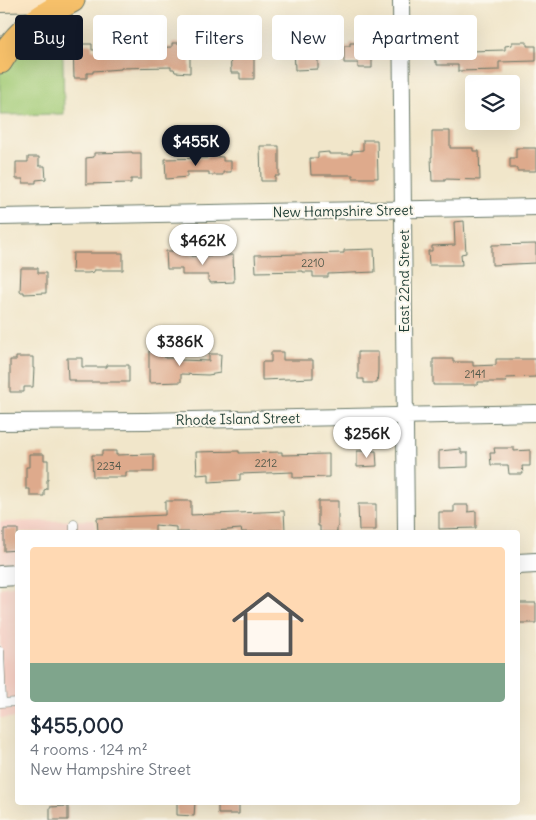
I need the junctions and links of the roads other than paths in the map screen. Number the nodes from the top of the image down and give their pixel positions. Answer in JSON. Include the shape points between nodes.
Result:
{"nodes":[{"id":1,"x":50,"y":0,"type":"edge"},
{"id":2,"x":72,"y":0,"type":"edge"},
{"id":3,"x":401,"y":0,"type":"edge"},
{"id":4,"x":0,"y":1,"type":"edge"},
{"id":5,"x":0,"y":60,"type":"edge"},
{"id":6,"x":536,"y":207,"type":"edge"},
{"id":7,"x":403,"y":210,"type":"junction"},
{"id":8,"x":0,"y":217,"type":"edge"},
{"id":9,"x":536,"y":412,"type":"edge"},
{"id":10,"x":405,"y":415,"type":"junction"},
{"id":11,"x":0,"y":422,"type":"edge"},
{"id":12,"x":406,"y":530,"type":"edge"},
{"id":13,"x":536,"y":563,"type":"edge"},
{"id":14,"x":520,"y":564,"type":"edge"},
{"id":15,"x":0,"y":576,"type":"edge"},
{"id":16,"x":15,"y":576,"type":"edge"},
{"id":17,"x":0,"y":651,"type":"edge"},
{"id":18,"x":15,"y":702,"type":"edge"},
{"id":19,"x":1,"y":703,"type":"edge"}],
"edges":[{"from":1,"to":4,"type":"main road"},
{"from":2,"to":5,"type":"main road","via":[[25,28]]},
{"from":3,"to":7,"type":"street","name":"East 22nd Street"},
{"from":6,"to":7,"type":"street","name":"New Hampshire Street"},
{"from":7,"to":8,"type":"street","name":"New Hampshire Street"},
{"from":7,"to":10,"type":"street","name":"East 22nd Street"},
{"from":9,"to":10,"type":"street","name":"Rhode Island Street"},
{"from":10,"to":11,"type":"street","name":"Rhode Island Street"},
{"from":10,"to":12,"type":"street","name":"East 22nd Street"},
{"from":13,"to":14,"type":"street"},
{"from":15,"to":16,"type":"street"},
{"from":17,"to":19,"type":"lane"},
{"from":18,"to":19,"type":"lane"}]}
